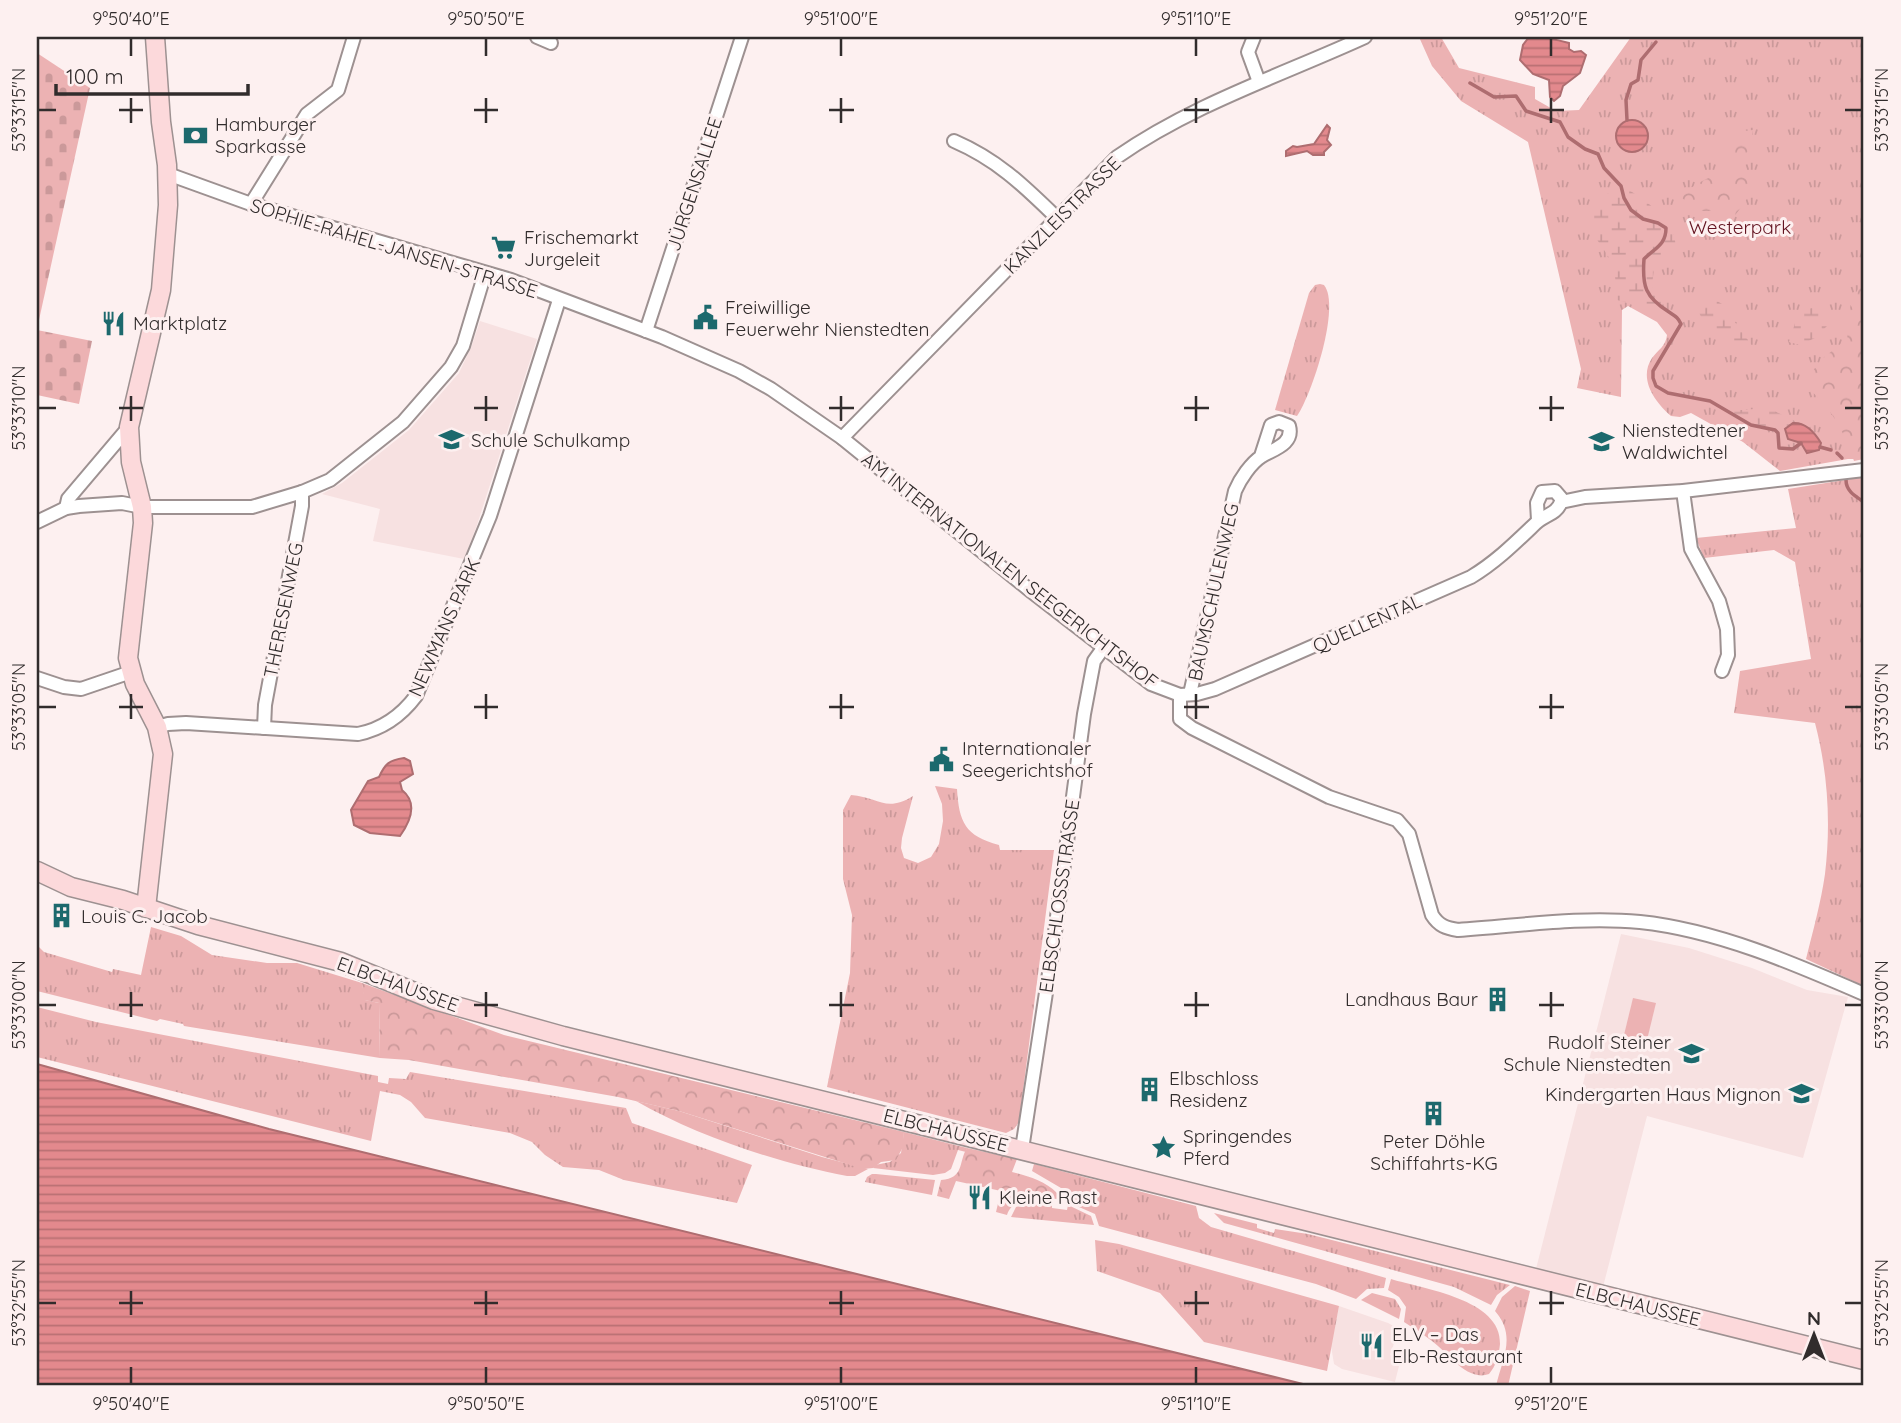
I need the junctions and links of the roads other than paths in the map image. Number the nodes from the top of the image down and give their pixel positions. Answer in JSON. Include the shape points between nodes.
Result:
{"nodes":[{"id":1,"x":155,"y":37,"type":"edge"},
{"id":2,"x":354,"y":37,"type":"edge"},
{"id":3,"x":537,"y":37,"type":"edge"},
{"id":4,"x":741,"y":37,"type":"edge"},
{"id":5,"x":1254,"y":37,"type":"edge"},
{"id":6,"x":1366,"y":37,"type":"edge"},
{"id":7,"x":551,"y":43,"type":"dead end"},
{"id":8,"x":1259,"y":82,"type":"junction"},
{"id":9,"x":954,"y":141,"type":"dead end"},
{"id":10,"x":168,"y":174,"type":"junction"},
{"id":11,"x":251,"y":204,"type":"junction"},
{"id":12,"x":1057,"y":218,"type":"junction"},
{"id":13,"x":485,"y":273,"type":"junction"},
{"id":14,"x":559,"y":300,"type":"junction"},
{"id":15,"x":646,"y":331,"type":"junction"},
{"id":16,"x":129,"y":427,"type":"junction"},
{"id":17,"x":842,"y":438,"type":"junction"},
{"id":18,"x":1261,"y":456,"type":"dead end"},
{"id":19,"x":1864,"y":470,"type":"edge"},
{"id":20,"x":1683,"y":491,"type":"junction"},
{"id":21,"x":302,"y":492,"type":"junction"},
{"id":22,"x":1561,"y":502,"type":"junction"},
{"id":23,"x":142,"y":507,"type":"junction"},
{"id":24,"x":66,"y":508,"type":"junction"},
{"id":25,"x":1538,"y":520,"type":"junction"},
{"id":26,"x":37,"y":522,"type":"edge"},
{"id":27,"x":1104,"y":647,"type":"junction"},
{"id":28,"x":1721,"y":671,"type":"dead end"},
{"id":29,"x":131,"y":672,"type":"junction"},
{"id":30,"x":37,"y":678,"type":"edge"},
{"id":31,"x":1185,"y":695,"type":"junction"},
{"id":32,"x":158,"y":727,"type":"junction"},
{"id":33,"x":264,"y":728,"type":"junction"},
{"id":34,"x":37,"y":872,"type":"edge"},
{"id":35,"x":146,"y":908,"type":"junction"},
{"id":36,"x":1864,"y":994,"type":"edge"},
{"id":37,"x":1021,"y":1149,"type":"junction"},
{"id":38,"x":1864,"y":1360,"type":"edge"}],
"edges":[{"from":1,"to":10,"type":"main road"},
{"from":2,"to":11,"type":"street","via":[[338,90],[307,114]]},
{"from":3,"to":7,"type":"street"},
{"from":4,"to":15,"type":"street","name":"JÜRGENSALLEE"},
{"from":5,"to":8,"type":"street","via":[[1248,52]]},
{"from":6,"to":8,"type":"street","name":"KANZLEISTRASSE"},
{"from":8,"to":12,"type":"street","name":"KANZLEISTRASSE","via":[[1117,157]]},
{"from":9,"to":12,"type":"street","via":[[981,153],[1016,179]]},
{"from":10,"to":11,"type":"street","name":"SOPHIE-RAHEL-JANSEN-STRASSE"},
{"from":10,"to":16,"type":"main road","via":[[161,290]]},
{"from":11,"to":13,"type":"street","name":"SOPHIE-RAHEL-JANSEN-STRASSE"},
{"from":12,"to":17,"type":"street","name":"KANZLEISTRASSE"},
{"from":13,"to":14,"type":"street","name":"SOPHIE-RAHEL-JANSEN-STRASSE"},
{"from":13,"to":21,"type":"street","via":[[463,346],[445,376],[390,433],[339,474]]},
{"from":14,"to":15,"type":"street","name":"SOPHIE-RAHEL-JANSEN-STRASSE"},
{"from":14,"to":33,"type":"street","name":"NEWMANS PARK","via":[[479,545],[416,696],[402,713],[370,732],[344,735]]},
{"from":15,"to":17,"type":"street","name":"SOPHIE-RAHEL-JANSEN-STRASSE","via":[[756,379]]},
{"from":16,"to":23,"type":"main road","via":[[131,463]]},
{"from":16,"to":24,"type":"street","via":[[68,499]]},
{"from":17,"to":27,"type":"street","name":"AM INTERNATIONALEN SEEGERICHTSHOF"},
{"from":18,"to":31,"type":"street","name":"BAUMSCHULENWEG","via":[[1235,491]]},
{"from":19,"to":20,"type":"street","name":"QUELLENTAL"},
{"from":20,"to":22,"type":"street","name":"QUELLENTAL"},
{"from":20,"to":28,"type":"street","via":[[1690,548],[1719,601],[1727,629],[1728,655]]},
{"from":21,"to":23,"type":"street","via":[[252,507]]},
{"from":21,"to":33,"type":"street","name":"THERESENWEG"},
{"from":22,"to":25,"type":"street","name":"QUELLENTAL","via":[[1559,509]]},
{"from":22,"to":25,"type":"street","name":"QUELLENTAL","via":[[1555,491],[1542,492]]},
{"from":23,"to":24,"type":"street","via":[[122,503]]},
{"from":23,"to":29,"type":"main road","via":[[128,645]]},
{"from":24,"to":26,"type":"street"},
{"from":25,"to":31,"type":"street","name":"QUELLENTAL","via":[[1500,557],[1471,577],[1215,689]]},
{"from":27,"to":31,"type":"street","name":"AM INTERNATIONALEN SEEGERICHTSHOF","via":[[1151,684]]},
{"from":27,"to":37,"type":"street","name":"ELBSCHLOSSSTRASSE","via":[[1094,661],[1083,715]]},
{"from":29,"to":30,"type":"street","via":[[81,689]]},
{"from":29,"to":32,"type":"main road"},
{"from":31,"to":36,"type":"street","via":[[1180,719],[1192,728],[1329,797],[1402,824],[1409,834],[1432,915],[1443,927],[1647,923],[1744,947]]},
{"from":32,"to":33,"type":"street","name":"NEWMANS PARK","via":[[186,723]]},
{"from":32,"to":35,"type":"main road","via":[[163,767]]},
{"from":34,"to":35,"type":"main road","name":"ELBCHAUSSEE","via":[[71,887]]},
{"from":35,"to":37,"type":"main road","name":"ELBCHAUSSEE","via":[[341,962],[435,1000],[493,1017]]},
{"from":37,"to":38,"type":"main road","name":"ELBCHAUSSEE"}]}
